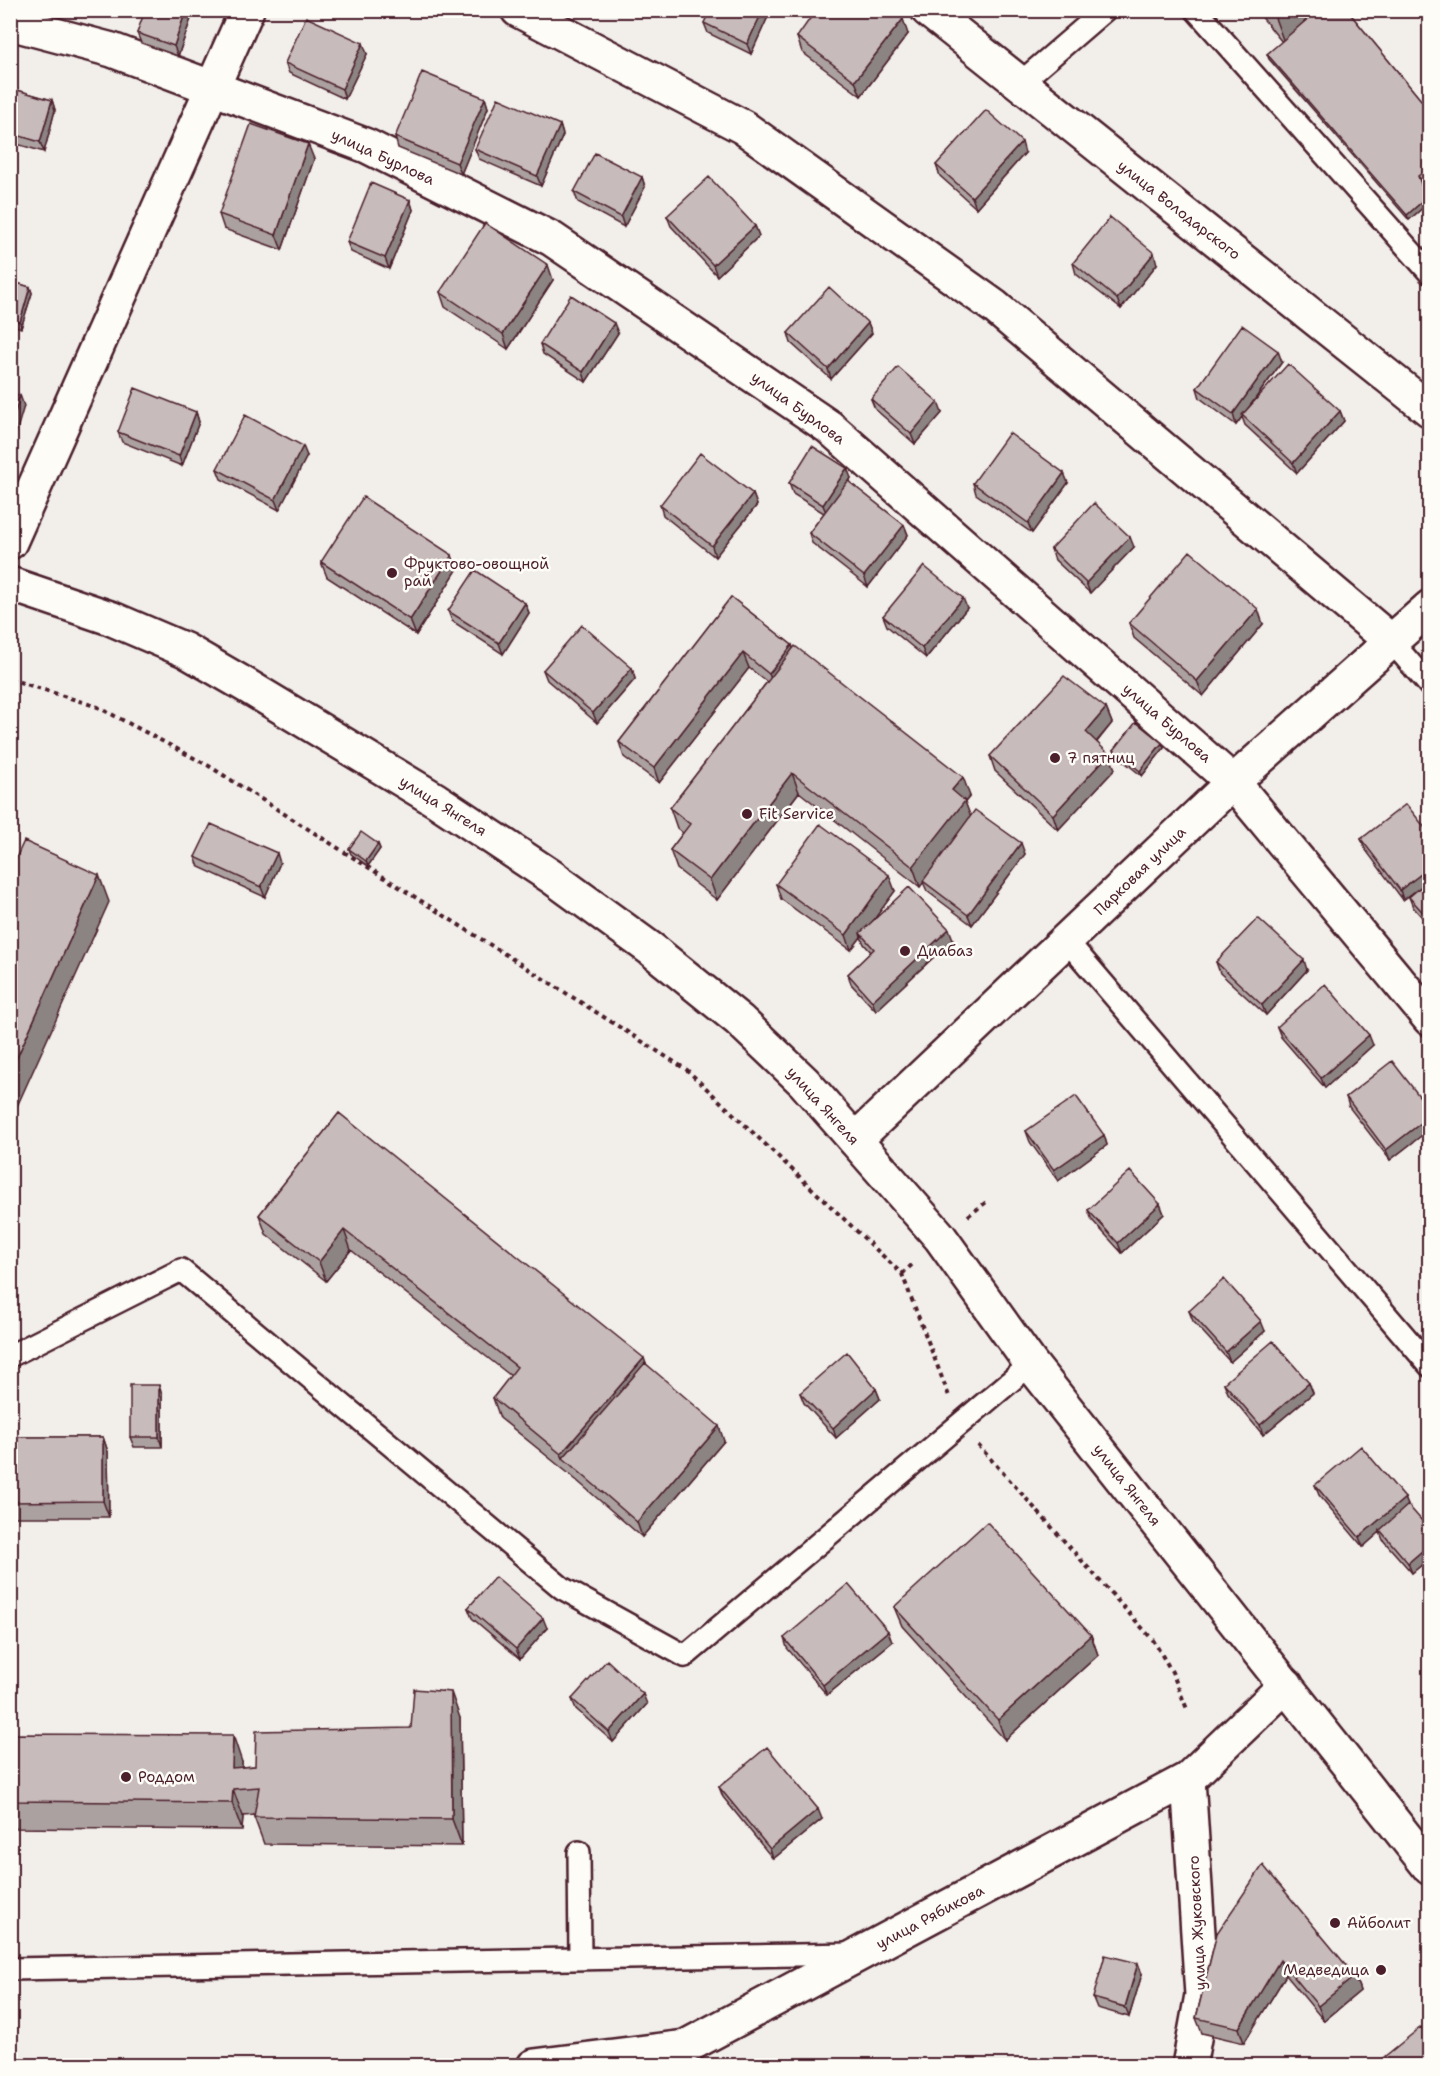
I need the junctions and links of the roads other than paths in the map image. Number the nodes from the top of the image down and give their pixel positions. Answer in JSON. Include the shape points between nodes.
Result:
{"nodes":[{"id":1,"x":247,"y":10,"type":"edge"},
{"id":2,"x":518,"y":10,"type":"edge"},
{"id":3,"x":928,"y":10,"type":"edge"},
{"id":4,"x":1105,"y":10,"type":"edge"},
{"id":5,"x":1196,"y":10,"type":"edge"},
{"id":6,"x":10,"y":23,"type":"edge"},
{"id":7,"x":1019,"y":84,"type":"junction"},
{"id":8,"x":215,"y":87,"type":"junction"},
{"id":9,"x":1430,"y":273,"type":"edge"},
{"id":10,"x":1430,"y":410,"type":"edge"},
{"id":11,"x":10,"y":542,"type":"edge"},
{"id":12,"x":10,"y":584,"type":"edge"},
{"id":13,"x":1430,"y":607,"type":"edge"},
{"id":14,"x":1392,"y":642,"type":"junction"},
{"id":15,"x":1430,"y":686,"type":"edge"},
{"id":16,"x":1233,"y":782,"type":"junction"},
{"id":17,"x":1067,"y":941,"type":"junction"},
{"id":18,"x":1430,"y":1019,"type":"edge"},
{"id":19,"x":855,"y":1140,"type":"junction"},
{"id":20,"x":10,"y":1356,"type":"edge"},
{"id":21,"x":1031,"y":1364,"type":"junction"},
{"id":22,"x":1430,"y":1366,"type":"edge"},
{"id":23,"x":1286,"y":1685,"type":"junction"},
{"id":24,"x":1188,"y":1779,"type":"junction"},
{"id":25,"x":579,"y":1852,"type":"dead end"},
{"id":26,"x":1430,"y":1868,"type":"edge"},
{"id":27,"x":861,"y":1954,"type":"junction"},
{"id":28,"x":580,"y":1959,"type":"junction"},
{"id":29,"x":10,"y":1970,"type":"edge"},
{"id":30,"x":688,"y":2056,"type":"edge"},
{"id":31,"x":534,"y":2066,"type":"edge"},
{"id":32,"x":1189,"y":2066,"type":"edge"}],
"edges":[{"from":1,"to":8,"type":"street"},
{"from":2,"to":14,"type":"street","via":[[743,127],[995,307]]},
{"from":3,"to":7,"type":"street","name":"улица Володарского"},
{"from":4,"to":7,"type":"lane"},
{"from":5,"to":9,"type":"lane"},
{"from":6,"to":8,"type":"street","name":"улица Бурлова","via":[[112,50]]},
{"from":7,"to":10,"type":"street","name":"улица Володарского"},
{"from":8,"to":11,"type":"street"},
{"from":8,"to":16,"type":"street","name":"улица Бурлова","via":[[367,146],[552,239],[829,427]]},
{"from":12,"to":19,"type":"street","name":"улица Янгеля","via":[[110,618],[185,650],[436,800],[651,948],[739,1020],[804,1082]]},
{"from":13,"to":14,"type":"street","name":"Парковая улица"},
{"from":14,"to":15,"type":"lane"},
{"from":14,"to":16,"type":"street","name":"Парковая улица"},
{"from":16,"to":17,"type":"street","name":"Парковая улица"},
{"from":16,"to":18,"type":"street","name":"улица Бурлова"},
{"from":17,"to":19,"type":"street","name":"Парковая улица"},
{"from":17,"to":22,"type":"lane"},
{"from":19,"to":21,"type":"street","name":"улица Янгеля","via":[[940,1237]]},
{"from":20,"to":21,"type":"lane","via":[[181,1270],[562,1588],[684,1656]]},
{"from":21,"to":23,"type":"street","name":"улица Янгеля"},
{"from":23,"to":24,"type":"street","name":"улица Рябикова"},
{"from":23,"to":26,"type":"street","name":"улица Янгеля"},
{"from":24,"to":27,"type":"street","name":"улица Рябикова"},
{"from":24,"to":32,"type":"street","name":"улица Жуковского","via":[[1202,1995]]},
{"from":25,"to":28,"type":"lane"},
{"from":27,"to":28,"type":"lane"},
{"from":27,"to":30,"type":"street","name":"улица Рябикова"},
{"from":28,"to":29,"type":"lane"},
{"from":30,"to":31,"type":"street","name":"улица Рябикова"}]}
